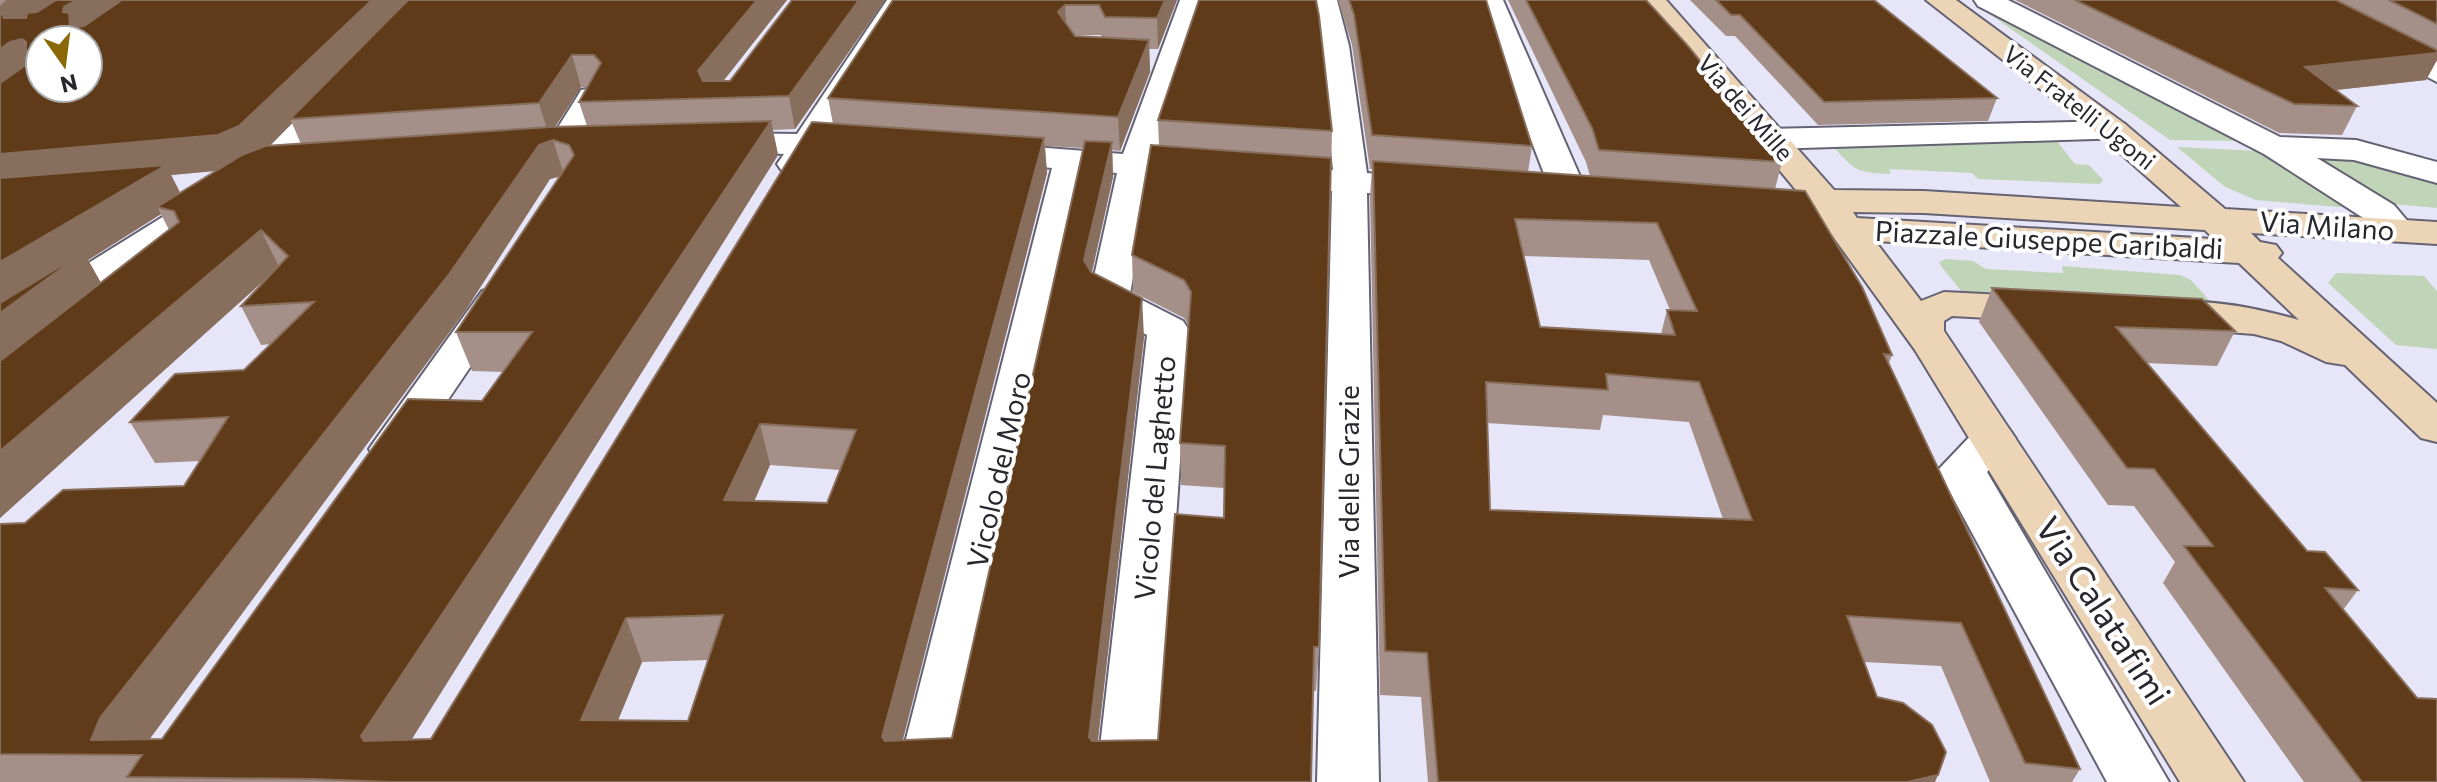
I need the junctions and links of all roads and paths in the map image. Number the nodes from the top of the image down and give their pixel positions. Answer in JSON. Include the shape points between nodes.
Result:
{"nodes":[{"id":1,"x":900,"y":0,"type":"edge"},
{"id":2,"x":1193,"y":0,"type":"edge"},
{"id":3,"x":1324,"y":0,"type":"edge"},
{"id":4,"x":1490,"y":0,"type":"edge"},
{"id":5,"x":1652,"y":0,"type":"edge"},
{"id":6,"x":1939,"y":0,"type":"edge"},
{"id":7,"x":1987,"y":0,"type":"edge"},
{"id":8,"x":2301,"y":0,"type":"edge"},
{"id":9,"x":2364,"y":33,"type":"junction"},
{"id":10,"x":2424,"y":35,"type":"edge"},
{"id":11,"x":365,"y":67,"type":"edge"},
{"id":12,"x":2437,"y":73,"type":"edge"},
{"id":13,"x":592,"y":97,"type":"edge"},
{"id":14,"x":1997,"y":107,"type":"edge"},
{"id":15,"x":2114,"y":131,"type":"junction"},
{"id":16,"x":2030,"y":133,"type":"junction"},
{"id":17,"x":693,"y":139,"type":"edge"},
{"id":18,"x":1771,"y":139,"type":"junction"},
{"id":19,"x":807,"y":142,"type":"junction"},
{"id":20,"x":2274,"y":147,"type":"junction"},
{"id":21,"x":893,"y":148,"type":"edge"},
{"id":22,"x":575,"y":150,"type":"edge"},
{"id":23,"x":951,"y":151,"type":"edge"},
{"id":24,"x":1071,"y":159,"type":"junction"},
{"id":25,"x":1136,"y":163,"type":"junction"},
{"id":26,"x":274,"y":173,"type":"junction"},
{"id":27,"x":2437,"y":173,"type":"edge"},
{"id":28,"x":1349,"y":182,"type":"junction"},
{"id":29,"x":173,"y":187,"type":"dead end"},
{"id":30,"x":1460,"y":190,"type":"edge"},
{"id":31,"x":1571,"y":197,"type":"edge"},
{"id":32,"x":770,"y":204,"type":"edge"},
{"id":33,"x":1787,"y":212,"type":"edge"},
{"id":34,"x":1836,"y":215,"type":"junction"},
{"id":35,"x":2217,"y":219,"type":"junction"},
{"id":36,"x":2392,"y":224,"type":"dead end"},
{"id":37,"x":2437,"y":233,"type":"edge"},
{"id":38,"x":2251,"y":252,"type":"junction"},
{"id":39,"x":123,"y":256,"type":"junction"},
{"id":40,"x":2437,"y":262,"type":"edge"},
{"id":41,"x":517,"y":265,"type":"edge"},
{"id":42,"x":112,"y":309,"type":"edge"},
{"id":43,"x":2082,"y":311,"type":"edge"},
{"id":44,"x":2129,"y":313,"type":"edge"},
{"id":45,"x":1923,"y":333,"type":"junction"},
{"id":46,"x":0,"y":336,"type":"edge"},
{"id":47,"x":2385,"y":378,"type":"junction"},
{"id":48,"x":2437,"y":428,"type":"edge"},
{"id":49,"x":1993,"y":439,"type":"junction"},
{"id":50,"x":367,"y":485,"type":"edge"},
{"id":51,"x":926,"y":782,"type":"edge"},
{"id":52,"x":1127,"y":782,"type":"edge"},
{"id":53,"x":1348,"y":782,"type":"edge"},
{"id":54,"x":2138,"y":782,"type":"edge"},
{"id":55,"x":2213,"y":782,"type":"edge"}],
"edges":[{"from":1,"to":19,"type":"street"},
{"from":2,"to":25,"type":"street","via":[[1158,60]]},
{"from":3,"to":28,"type":"street","name":"Via delle Grazie","via":[[1335,46]]},
{"from":4,"to":31,"type":"street"},
{"from":5,"to":18,"type":"main road","name":"Via dei Mille"},
{"from":6,"to":15,"type":"main road","name":"Via Fratelli Ugoni"},
{"from":7,"to":20,"type":"street","name":"Via Milano"},
{"from":8,"to":9,"type":"street"},
{"from":9,"to":10,"type":"street"},
{"from":9,"to":12,"type":"street"},
{"from":11,"to":26,"type":"street","via":[[273,162]]},
{"from":13,"to":22,"type":"street"},
{"from":14,"to":16,"type":"street"},
{"from":15,"to":16,"type":"street"},
{"from":15,"to":35,"type":"main road","name":"Via Fratelli Ugoni"},
{"from":16,"to":18,"type":"street"},
{"from":17,"to":19,"type":"street"},
{"from":18,"to":34,"type":"main road","name":"Via dei Mille"},
{"from":19,"to":21,"type":"street"},
{"from":19,"to":32,"type":"street"},
{"from":20,"to":27,"type":"street","via":[[2356,150]]},
{"from":20,"to":36,"type":"street","name":"Via Milano"},
{"from":23,"to":24,"type":"street"},
{"from":24,"to":25,"type":"street"},
{"from":24,"to":51,"type":"street","name":"Vicolo del Moro"},
{"from":25,"to":28,"type":"street"},
{"from":25,"to":52,"type":"street","name":"Vicolo del Laghetto","via":[[1109,299],[1168,330]]},
{"from":26,"to":29,"type":"street"},
{"from":26,"to":39,"type":"street"},
{"from":28,"to":30,"type":"street"},
{"from":28,"to":53,"type":"street","name":"Via delle Grazie"},
{"from":33,"to":34,"type":"street"},
{"from":34,"to":35,"type":"main road","name":"Piazzale Giuseppe Garibaldi","via":[[1924,202]]},
{"from":34,"to":38,"type":"main road","name":"Piazzale Giuseppe Garibaldi"},
{"from":34,"to":45,"type":"main road","name":"Via Calatafimi"},
{"from":35,"to":37,"type":"main road","name":"Via Milano"},
{"from":35,"to":38,"type":"main road","name":"Via Fratelli Ugoni"},
{"from":38,"to":40,"type":"main road","name":"Via Milano"},
{"from":38,"to":47,"type":"main road","name":"Via Fratelli Ugoni"},
{"from":39,"to":42,"type":"street","via":[[177,257]]},
{"from":39,"to":46,"type":"street"},
{"from":41,"to":50,"type":"street"},
{"from":43,"to":45,"type":"main road","via":[[1944,304],[1924,316]]},
{"from":44,"to":47,"type":"main road","via":[[2268,322],[2309,335]]},
{"from":45,"to":49,"type":"main road","name":"Via Calatafimi"},
{"from":47,"to":48,"type":"main road"},
{"from":49,"to":54,"type":"street","name":"Via Calatafimi","via":[[1962,470]]},
{"from":49,"to":55,"type":"main road","name":"Via Calatafimi"}]}
